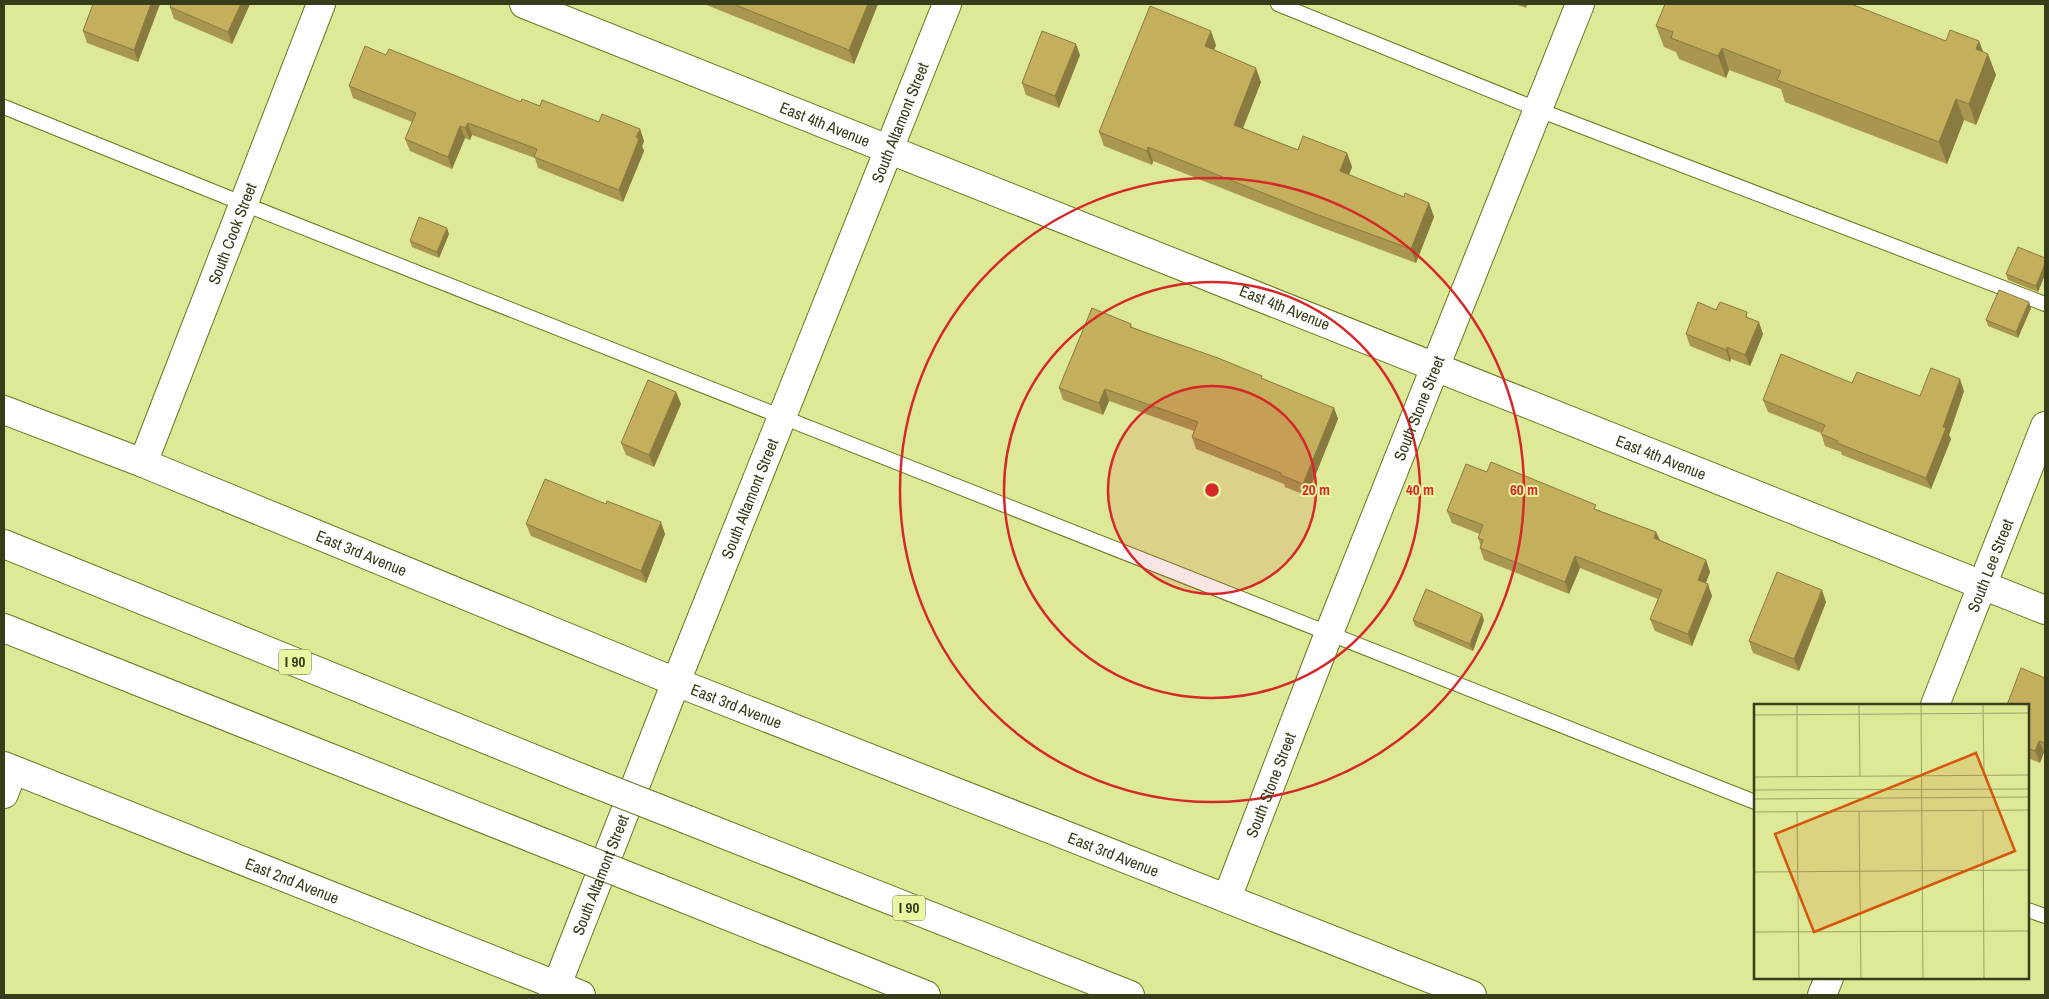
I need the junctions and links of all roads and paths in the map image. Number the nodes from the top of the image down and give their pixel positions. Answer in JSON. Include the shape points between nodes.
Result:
{"nodes":[{"id":1,"x":321,"y":4,"type":"edge"},
{"id":2,"x":524,"y":4,"type":"edge"},
{"id":3,"x":947,"y":4,"type":"edge"},
{"id":4,"x":1278,"y":4,"type":"edge"},
{"id":5,"x":1580,"y":4,"type":"edge"},
{"id":6,"x":4,"y":107,"type":"edge"},
{"id":7,"x":1539,"y":110,"type":"junction"},
{"id":8,"x":890,"y":149,"type":"junction"},
{"id":9,"x":244,"y":204,"type":"junction"},
{"id":10,"x":2045,"y":304,"type":"edge"},
{"id":11,"x":1436,"y":367,"type":"junction"},
{"id":12,"x":4,"y":410,"type":"edge"},
{"id":13,"x":782,"y":417,"type":"junction"},
{"id":14,"x":2045,"y":426,"type":"edge"},
{"id":15,"x":143,"y":463,"type":"junction"},
{"id":16,"x":4,"y":544,"type":"edge"},
{"id":17,"x":1982,"y":586,"type":"junction"},
{"id":18,"x":2045,"y":610,"type":"edge"},
{"id":19,"x":4,"y":628,"type":"edge"},
{"id":20,"x":1329,"y":633,"type":"junction"},
{"id":21,"x":676,"y":682,"type":"junction"},
{"id":22,"x":1935,"y":704,"type":"edge"},
{"id":23,"x":7,"y":777,"type":"edge"},
{"id":24,"x":1754,"y":802,"type":"edge"},
{"id":25,"x":1227,"y":898,"type":"junction"},
{"id":26,"x":2029,"y":910,"type":"edge"},
{"id":27,"x":2045,"y":916,"type":"edge"},
{"id":28,"x":1828,"y":979,"type":"edge"},
{"id":29,"x":563,"y":992,"type":"edge"},
{"id":30,"x":926,"y":995,"type":"edge"},
{"id":31,"x":1130,"y":995,"type":"edge"},
{"id":32,"x":1472,"y":995,"type":"edge"},
{"id":33,"x":1822,"y":995,"type":"edge"}],
"edges":[{"from":1,"to":9,"type":"main road","name":"South Cook Street"},
{"from":2,"to":8,"type":"main road","name":"East 4th Avenue"},
{"from":3,"to":8,"type":"main road","name":"South Altamont Street"},
{"from":4,"to":7,"type":"lane"},
{"from":5,"to":7,"type":"main road","name":"South Stone Street"},
{"from":6,"to":9,"type":"lane"},
{"from":7,"to":10,"type":"lane"},
{"from":7,"to":11,"type":"main road","name":"South Stone Street"},
{"from":8,"to":11,"type":"main road","name":"East 4th Avenue"},
{"from":8,"to":13,"type":"main road","name":"South Altamont Street"},
{"from":9,"to":13,"type":"lane"},
{"from":9,"to":15,"type":"main road","name":"South Cook Street"},
{"from":11,"to":17,"type":"main road","name":"East 4th Avenue"},
{"from":11,"to":20,"type":"main road","name":"South Stone Street"},
{"from":12,"to":15,"type":"main road","name":"East 3rd Avenue"},
{"from":13,"to":20,"type":"lane"},
{"from":13,"to":21,"type":"main road","name":"South Altamont Street"},
{"from":14,"to":17,"type":"main road","name":"South Lee Street"},
{"from":15,"to":21,"type":"main road","name":"East 3rd Avenue"},
{"from":16,"to":31,"type":"main road","number":"I 90","bridge":true,"via":[[586,780]]},
{"from":17,"to":18,"type":"main road","name":"East 4th Avenue"},
{"from":17,"to":22,"type":"main road","name":"South Lee Street"},
{"from":19,"to":30,"type":"main road","bridge":true},
{"from":20,"to":24,"type":"lane"},
{"from":20,"to":25,"type":"main road","name":"South Stone Street"},
{"from":21,"to":25,"type":"main road","name":"East 3rd Avenue"},
{"from":21,"to":29,"type":"main road","name":"South Altamont Street"},
{"from":23,"to":29,"type":"main road","name":"East 2nd Avenue"},
{"from":25,"to":32,"type":"main road","name":"East 3rd Avenue"},
{"from":26,"to":27,"type":"lane"},
{"from":28,"to":33,"type":"main road"}]}
